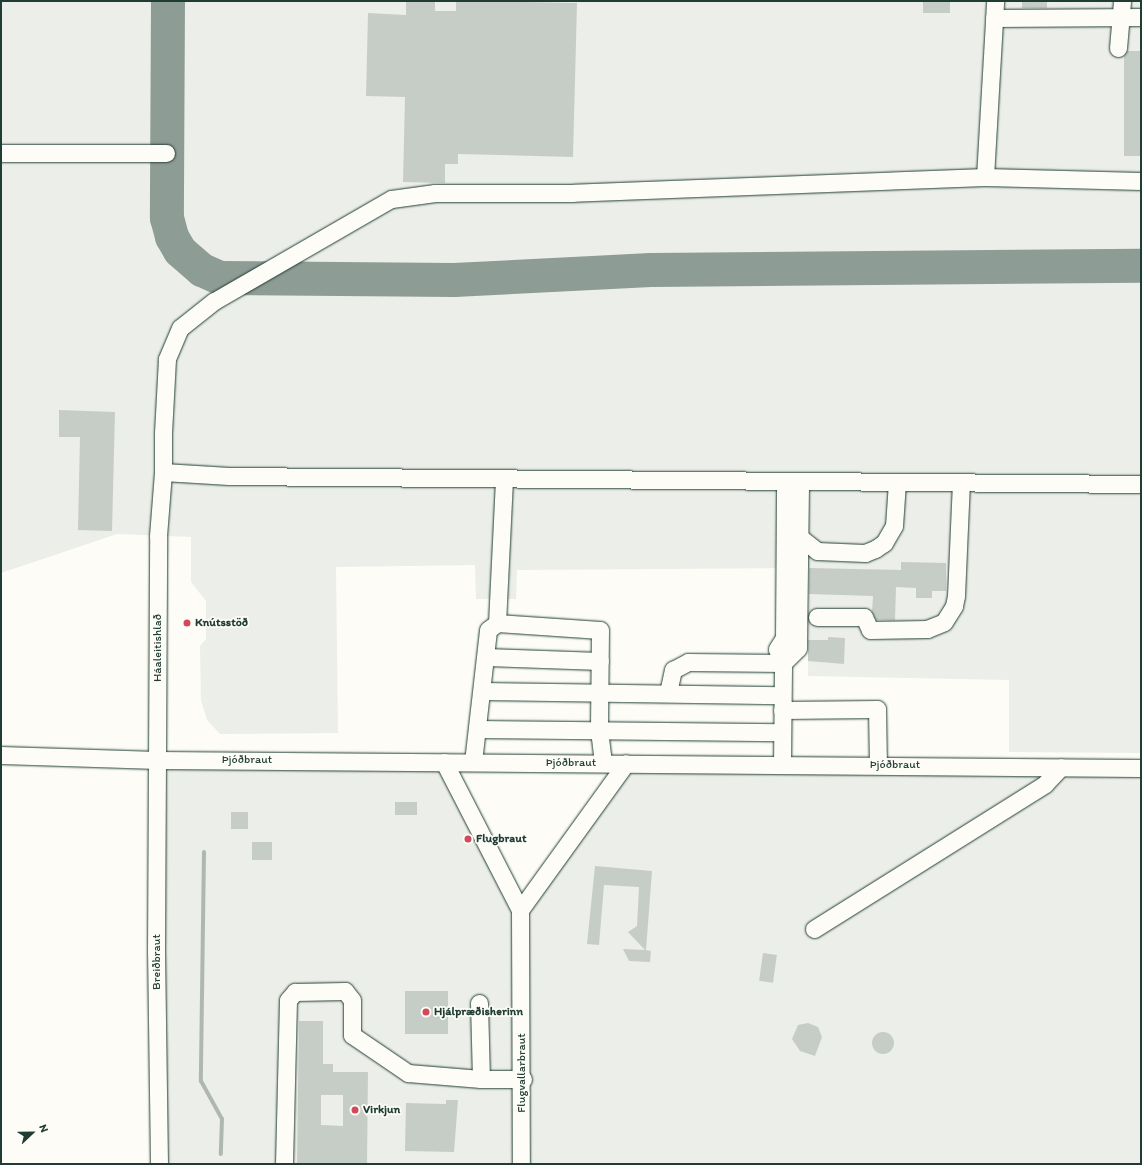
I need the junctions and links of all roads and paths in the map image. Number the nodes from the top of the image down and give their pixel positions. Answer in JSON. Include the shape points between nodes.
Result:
{"nodes":[{"id":1,"x":1122,"y":1,"type":"edge"},
{"id":2,"x":995,"y":9,"type":"edge"},
{"id":3,"x":1141,"y":17,"type":"edge"},
{"id":4,"x":1121,"y":19,"type":"junction"},
{"id":5,"x":1118,"y":48,"type":"dead end"},
{"id":6,"x":1,"y":153,"type":"edge"},
{"id":7,"x":166,"y":154,"type":"dead end"},
{"id":8,"x":985,"y":177,"type":"junction"},
{"id":9,"x":1141,"y":181,"type":"edge"},
{"id":10,"x":163,"y":472,"type":"junction"},
{"id":11,"x":504,"y":478,"type":"junction"},
{"id":12,"x":792,"y":481,"type":"junction"},
{"id":13,"x":897,"y":482,"type":"junction"},
{"id":14,"x":961,"y":482,"type":"junction"},
{"id":15,"x":1141,"y":484,"type":"edge"},
{"id":16,"x":785,"y":523,"type":"junction"},
{"id":17,"x":799,"y":539,"type":"junction"},
{"id":18,"x":817,"y":617,"type":"dead end"},
{"id":19,"x":497,"y":623,"type":"junction"},
{"id":20,"x":486,"y":657,"type":"junction"},
{"id":21,"x":600,"y":661,"type":"junction"},
{"id":22,"x":783,"y":663,"type":"junction"},
{"id":23,"x":482,"y":691,"type":"junction"},
{"id":24,"x":600,"y":692,"type":"junction"},
{"id":25,"x":668,"y":693,"type":"junction"},
{"id":26,"x":782,"y":702,"type":"junction"},
{"id":27,"x":477,"y":729,"type":"junction"},
{"id":28,"x":599,"y":730,"type":"junction"},
{"id":29,"x":782,"y":732,"type":"junction"},
{"id":30,"x":1,"y":755,"type":"edge"},
{"id":31,"x":157,"y":760,"type":"junction"},
{"id":32,"x":444,"y":762,"type":"junction"},
{"id":33,"x":473,"y":762,"type":"junction"},
{"id":34,"x":603,"y":763,"type":"junction"},
{"id":35,"x":626,"y":763,"type":"junction"},
{"id":36,"x":782,"y":764,"type":"junction"},
{"id":37,"x":878,"y":765,"type":"junction"},
{"id":38,"x":1061,"y":767,"type":"junction"},
{"id":39,"x":1141,"y":768,"type":"edge"},
{"id":40,"x":520,"y":910,"type":"junction"},
{"id":41,"x":814,"y":930,"type":"dead end"},
{"id":42,"x":479,"y":1003,"type":"dead end"},
{"id":43,"x":481,"y":1079,"type":"junction"},
{"id":44,"x":522,"y":1079,"type":"junction"},
{"id":45,"x":159,"y":1164,"type":"edge"},
{"id":46,"x":284,"y":1164,"type":"edge"},
{"id":47,"x":521,"y":1164,"type":"edge"}],
"edges":[{"from":1,"to":4,"type":"street"},
{"from":2,"to":4,"type":"street"},
{"from":2,"to":8,"type":"street"},
{"from":3,"to":4,"type":"street"},
{"from":4,"to":5,"type":"street"},
{"from":6,"to":7,"type":"street"},
{"from":8,"to":9,"type":"street","name":"Háaleitishlað"},
{"from":8,"to":10,"type":"street","name":"Háaleitishlað","via":[[573,193],[435,193],[391,198],[214,301],[180,328],[167,358]]},
{"from":10,"to":11,"type":"street","via":[[229,476]]},
{"from":10,"to":31,"type":"street","name":"Háaleitishlað","via":[[158,536]]},
{"from":11,"to":12,"type":"street"},
{"from":11,"to":19,"type":"street"},
{"from":12,"to":13,"type":"street"},
{"from":12,"to":16,"type":"street"},
{"from":12,"to":17,"type":"street"},
{"from":13,"to":14,"type":"street"},
{"from":13,"to":17,"type":"street","via":[[894,526],[884,543],[875,550],[865,553],[826,553],[817,551]]},
{"from":14,"to":15,"type":"street"},
{"from":14,"to":18,"type":"street","via":[[956,596],[954,606],[944,622],[926,629],[870,630],[864,617]]},
{"from":16,"to":17,"type":"street"},
{"from":16,"to":22,"type":"street","via":[[784,638],[777,649]]},
{"from":17,"to":22,"type":"street","via":[[798,648]]},
{"from":19,"to":20,"type":"street","via":[[488,630]]},
{"from":19,"to":21,"type":"street","via":[[596,628],[601,636]]},
{"from":20,"to":21,"type":"street"},
{"from":20,"to":23,"type":"street"},
{"from":21,"to":24,"type":"street"},
{"from":22,"to":25,"type":"street","via":[[688,662],[673,670]]},
{"from":22,"to":26,"type":"street"},
{"from":23,"to":24,"type":"street"},
{"from":23,"to":27,"type":"street"},
{"from":24,"to":25,"type":"street"},
{"from":24,"to":28,"type":"street"},
{"from":25,"to":26,"type":"street"},
{"from":26,"to":29,"type":"street"},
{"from":26,"to":37,"type":"street","via":[[877,709]]},
{"from":27,"to":28,"type":"street"},
{"from":27,"to":33,"type":"street"},
{"from":28,"to":29,"type":"street"},
{"from":28,"to":34,"type":"street"},
{"from":29,"to":36,"type":"street"},
{"from":30,"to":31,"type":"street","name":"Þjóðbraut"},
{"from":31,"to":32,"type":"street","name":"Þjóðbraut"},
{"from":31,"to":45,"type":"street","name":"Breiðbraut"},
{"from":32,"to":33,"type":"street","name":"Þjóðbraut"},
{"from":32,"to":40,"type":"street","name":"Flugvallarbraut"},
{"from":33,"to":34,"type":"street","name":"Þjóðbraut"},
{"from":34,"to":35,"type":"street","name":"Þjóðbraut"},
{"from":35,"to":36,"type":"street","name":"Þjóðbraut"},
{"from":35,"to":40,"type":"street"},
{"from":36,"to":37,"type":"street","name":"Þjóðbraut"},
{"from":37,"to":38,"type":"street","name":"Þjóðbraut"},
{"from":38,"to":39,"type":"street","name":"Þjóðbraut"},
{"from":38,"to":41,"type":"street","via":[[1045,784]]},
{"from":40,"to":44,"type":"street","name":"Flugvallarbraut"},
{"from":42,"to":43,"type":"street"},
{"from":43,"to":44,"type":"street"},
{"from":43,"to":46,"type":"street","via":[[408,1073],[352,1035],[352,1000],[345,991],[295,992],[288,1000]]},
{"from":44,"to":47,"type":"street","name":"Flugvallarbraut"}]}
